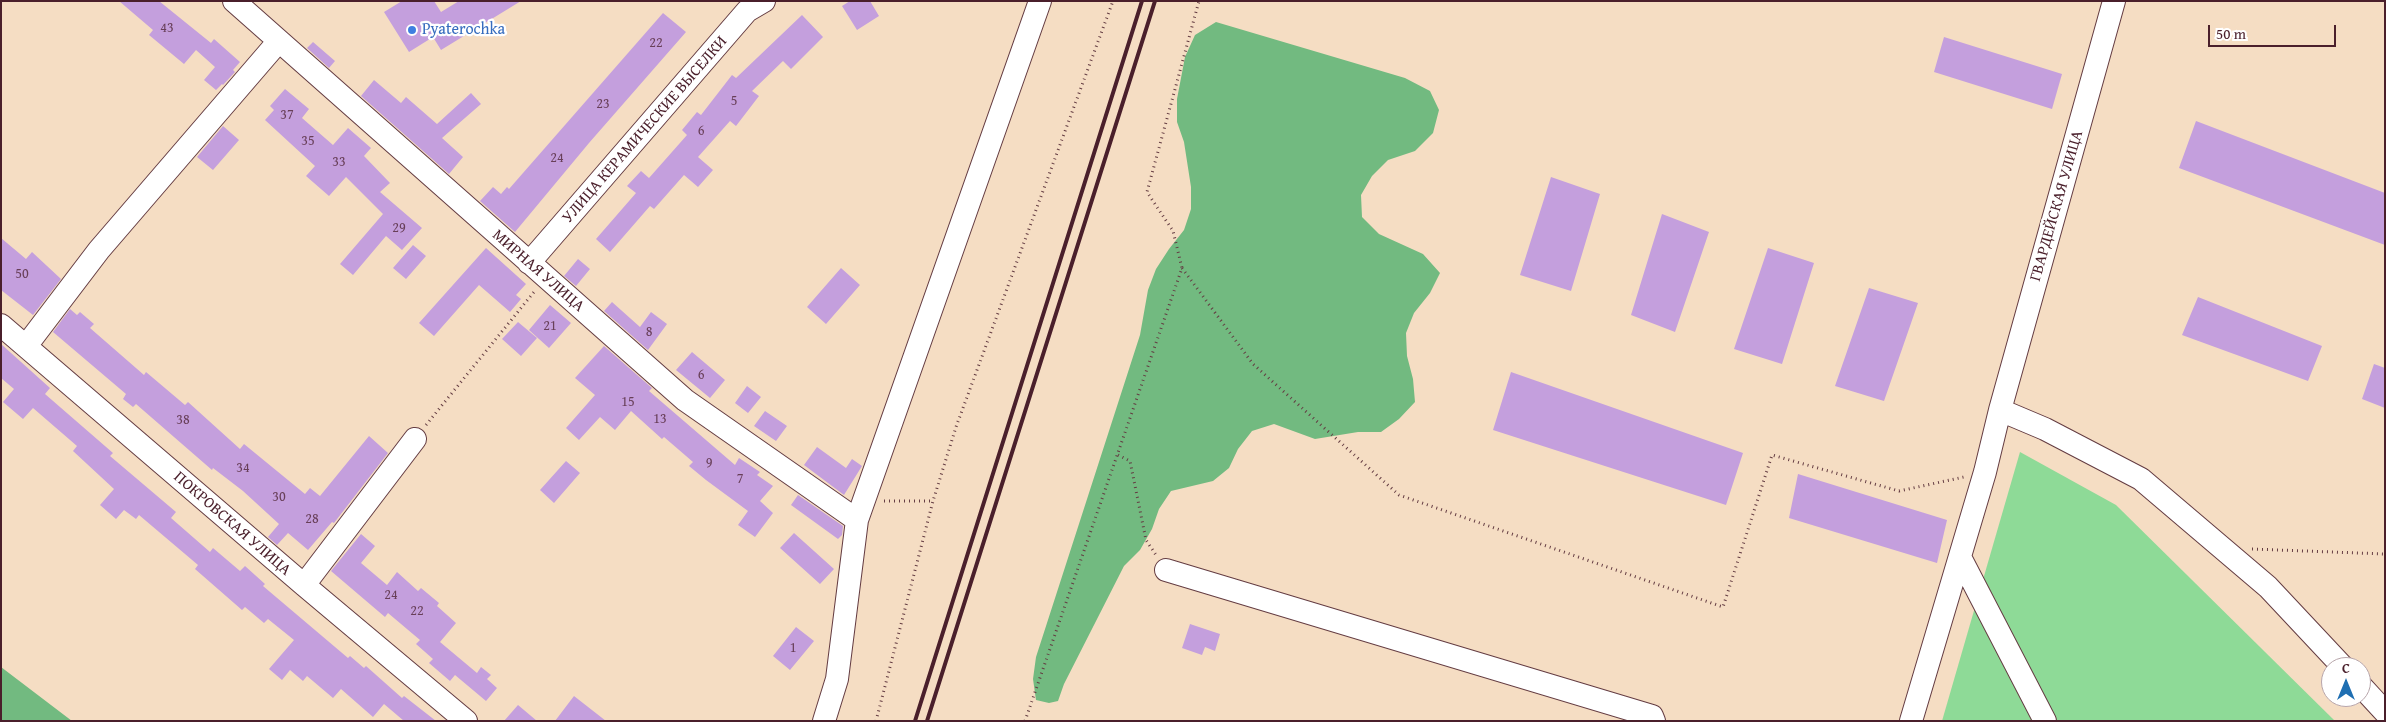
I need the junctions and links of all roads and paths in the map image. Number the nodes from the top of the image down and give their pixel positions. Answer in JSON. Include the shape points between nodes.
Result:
{"nodes":[{"id":1,"x":234,"y":1,"type":"edge"},
{"id":2,"x":1040,"y":1,"type":"edge"},
{"id":3,"x":1113,"y":1,"type":"edge"},
{"id":4,"x":1199,"y":1,"type":"edge"},
{"id":5,"x":2114,"y":1,"type":"edge"},
{"id":6,"x":760,"y":2,"type":"edge"},
{"id":7,"x":278,"y":42,"type":"junction"},
{"id":8,"x":1182,"y":268,"type":"junction"},
{"id":9,"x":537,"y":270,"type":"junction"},
{"id":10,"x":1,"y":325,"type":"edge"},
{"id":11,"x":26,"y":346,"type":"junction"},
{"id":12,"x":2000,"y":410,"type":"junction"},
{"id":13,"x":415,"y":439,"type":"joint"},
{"id":14,"x":1118,"y":455,"type":"junction"},
{"id":15,"x":1985,"y":472,"type":"junction"},
{"id":16,"x":934,"y":501,"type":"junction"},
{"id":17,"x":860,"y":511,"type":"junction"},
{"id":18,"x":2222,"y":547,"type":"junction"},
{"id":19,"x":2385,"y":554,"type":"edge"},
{"id":20,"x":1960,"y":558,"type":"junction"},
{"id":21,"x":1166,"y":570,"type":"joint"},
{"id":22,"x":304,"y":586,"type":"junction"},
{"id":23,"x":2334,"y":657,"type":"edge"},
{"id":24,"x":2371,"y":697,"type":"edge"},
{"id":25,"x":2385,"y":712,"type":"edge"},
{"id":26,"x":466,"y":721,"type":"edge"},
{"id":27,"x":824,"y":721,"type":"edge"},
{"id":28,"x":876,"y":721,"type":"edge"},
{"id":29,"x":1025,"y":721,"type":"edge"},
{"id":30,"x":1654,"y":721,"type":"edge"},
{"id":31,"x":1912,"y":721,"type":"edge"},
{"id":32,"x":2045,"y":721,"type":"edge"}],
"edges":[{"from":1,"to":7,"type":"street","name":"МИРНАЯ УЛИЦА"},
{"from":2,"to":17,"type":"street"},
{"from":3,"to":16,"type":"path","via":[[956,427]]},
{"from":4,"to":8,"type":"path","via":[[1147,192],[1173,231]]},
{"from":5,"to":12,"type":"street","name":"ГВАРДЕЙСКАЯ УЛИЦА"},
{"from":6,"to":9,"type":"street","name":"УЛИЦА КЕРАМИЧЕСКИЕ ВЫСЕЛКИ","via":[[747,11]]},
{"from":7,"to":9,"type":"street","name":"МИРНАЯ УЛИЦА"},
{"from":7,"to":11,"type":"street","via":[[99,250]]},
{"from":8,"to":14,"type":"path"},
{"from":8,"to":15,"type":"path","via":[[1253,364],[1399,495],[1722,607],[1772,455],[1898,492]]},
{"from":9,"to":13,"type":"path"},
{"from":9,"to":17,"type":"street","name":"МИРНАЯ УЛИЦА","via":[[685,400]]},
{"from":10,"to":11,"type":"street","name":"ПОКРОВСКАЯ УЛИЦА"},
{"from":11,"to":22,"type":"street","name":"ПОКРОВСКАЯ УЛИЦА"},
{"from":12,"to":15,"type":"street","name":"ГВАРДЕЙСКАЯ УЛИЦА"},
{"from":12,"to":18,"type":"street","via":[[2141,479]]},
{"from":13,"to":22,"type":"street"},
{"from":14,"to":21,"type":"path","via":[[1130,462],[1146,540]]},
{"from":14,"to":29,"type":"path"},
{"from":15,"to":20,"type":"street","name":"ГВАРДЕЙСКАЯ УЛИЦА"},
{"from":16,"to":17,"type":"path"},
{"from":16,"to":28,"type":"path"},
{"from":17,"to":27,"type":"street","via":[[837,679]]},
{"from":18,"to":19,"type":"path"},
{"from":18,"to":23,"type":"street","via":[[2268,587]]},
{"from":20,"to":31,"type":"street","name":"ГВАРДЕЙСКАЯ УЛИЦА"},
{"from":20,"to":32,"type":"street"},
{"from":21,"to":30,"type":"street","via":[[1652,716]]},
{"from":22,"to":26,"type":"street","name":"ПОКРОВСКАЯ УЛИЦА"},
{"from":24,"to":25,"type":"street"}]}
